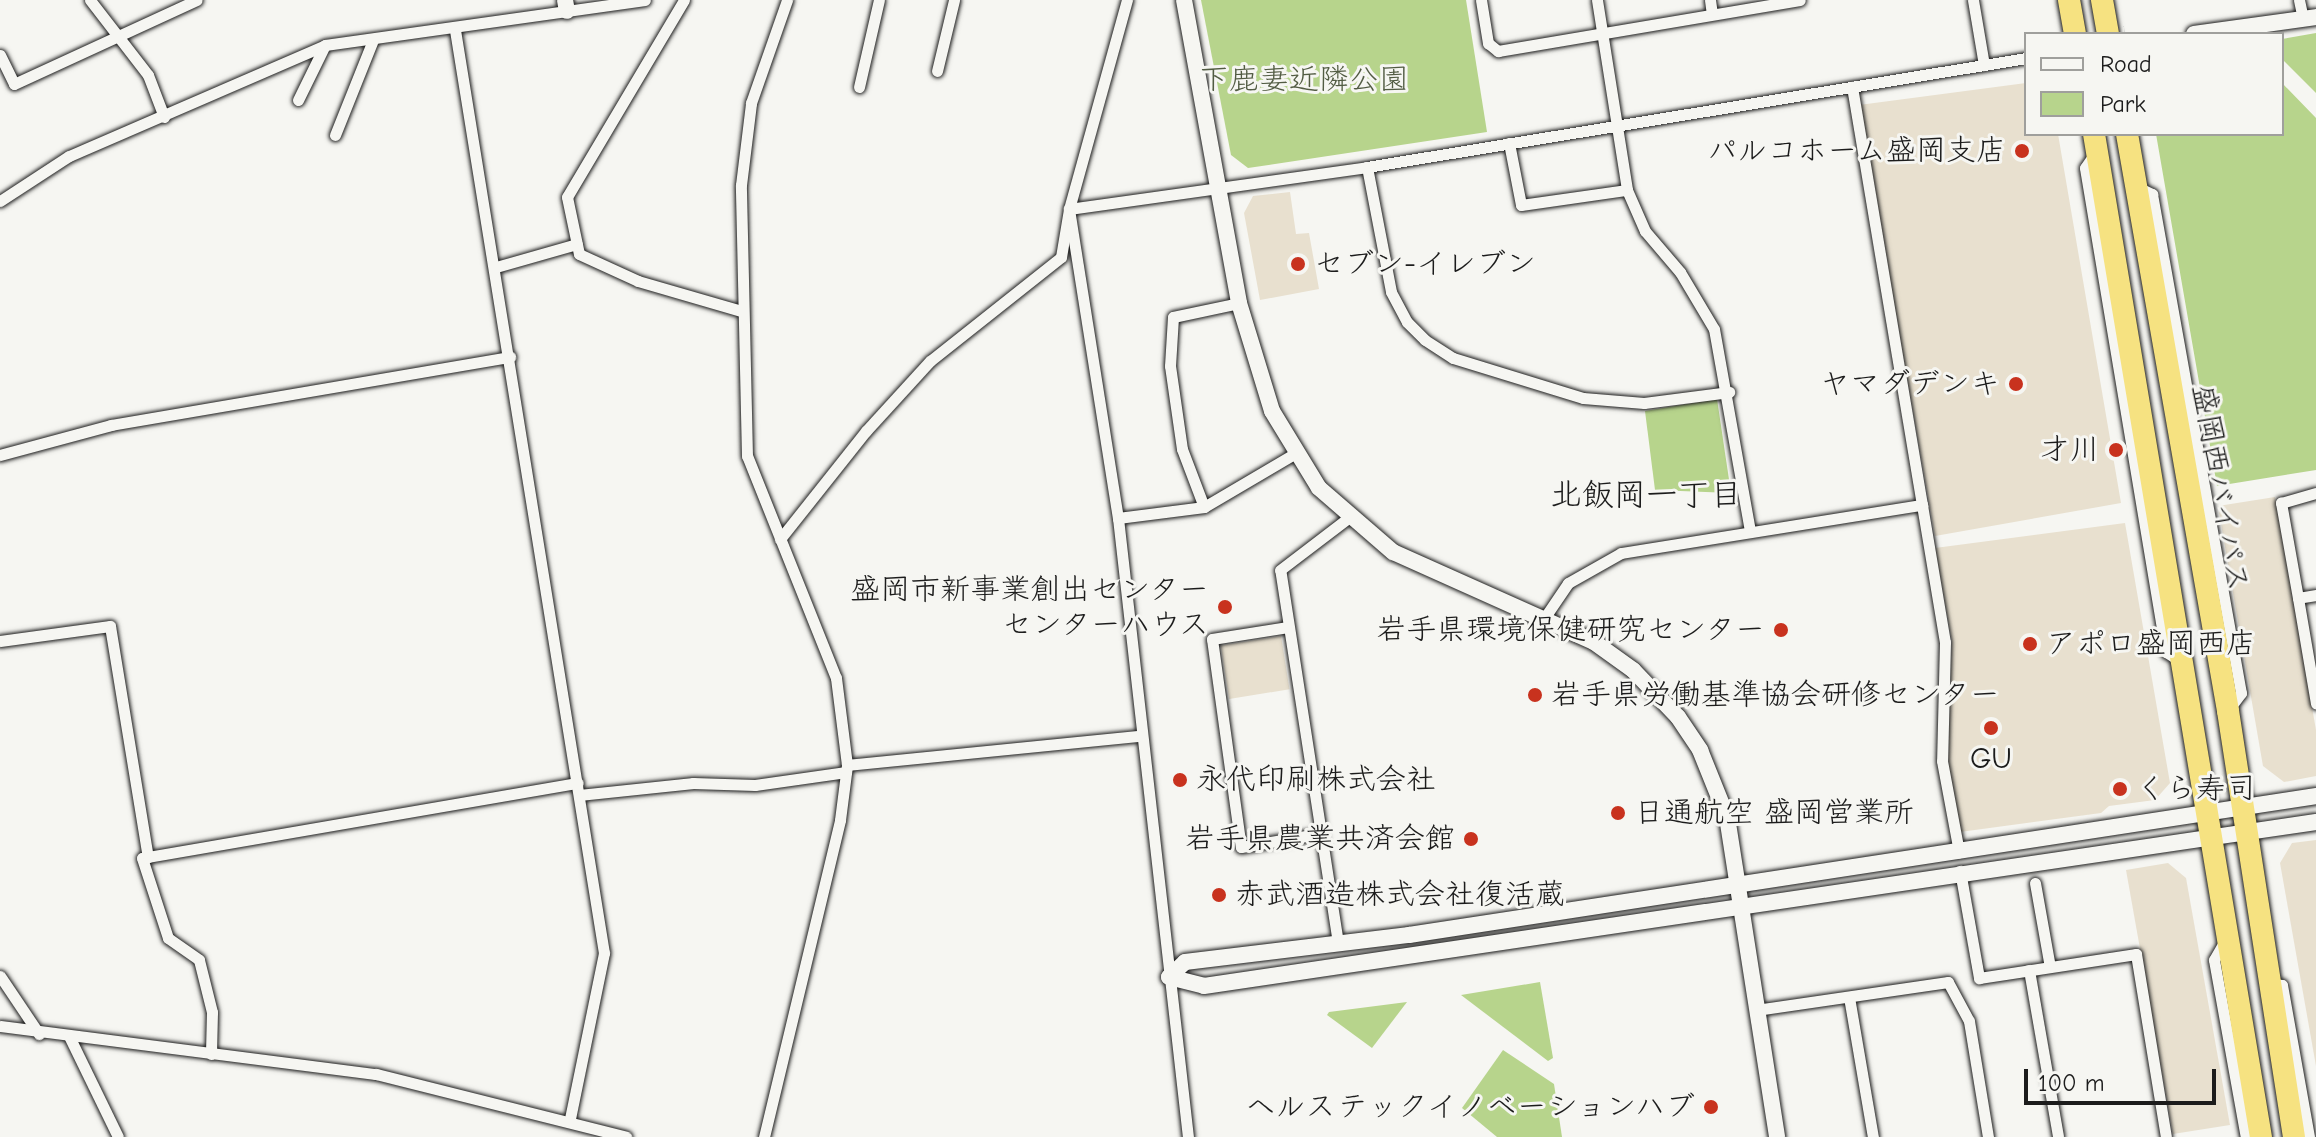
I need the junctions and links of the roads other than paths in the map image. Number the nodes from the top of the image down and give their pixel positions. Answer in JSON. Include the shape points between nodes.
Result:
{"nodes":[{"id":1,"x":90,"y":0,"type":"edge"},
{"id":2,"x":197,"y":0,"type":"edge"},
{"id":3,"x":645,"y":0,"type":"edge"},
{"id":4,"x":684,"y":0,"type":"edge"},
{"id":5,"x":787,"y":0,"type":"edge"},
{"id":6,"x":879,"y":0,"type":"edge"},
{"id":7,"x":954,"y":0,"type":"edge"},
{"id":8,"x":1127,"y":0,"type":"edge"},
{"id":9,"x":1184,"y":0,"type":"edge"},
{"id":10,"x":1481,"y":0,"type":"edge"},
{"id":11,"x":1597,"y":0,"type":"edge"},
{"id":12,"x":1710,"y":0,"type":"edge"},
{"id":13,"x":1800,"y":0,"type":"edge"},
{"id":14,"x":1973,"y":0,"type":"edge"},
{"id":15,"x":2069,"y":0,"type":"edge"},
{"id":16,"x":2102,"y":0,"type":"edge"},
{"id":17,"x":2299,"y":0,"type":"edge"},
{"id":18,"x":566,"y":5,"type":"edge"},
{"id":19,"x":1712,"y":14,"type":"junction"},
{"id":20,"x":2310,"y":18,"type":"edge"},
{"id":21,"x":455,"y":30,"type":"junction"},
{"id":22,"x":2075,"y":32,"type":"edge"},
{"id":23,"x":2108,"y":32,"type":"edge"},
{"id":24,"x":2208,"y":32,"type":"edge"},
{"id":25,"x":1602,"y":34,"type":"junction"},
{"id":26,"x":122,"y":36,"type":"junction"},
{"id":27,"x":373,"y":40,"type":"junction"},
{"id":28,"x":325,"y":45,"type":"junction"},
{"id":29,"x":0,"y":55,"type":"edge"},
{"id":30,"x":2024,"y":58,"type":"edge"},
{"id":31,"x":1984,"y":65,"type":"junction"},
{"id":32,"x":937,"y":71,"type":"dead end"},
{"id":33,"x":859,"y":87,"type":"dead end"},
{"id":34,"x":1852,"y":87,"type":"junction"},
{"id":35,"x":298,"y":100,"type":"dead end"},
{"id":36,"x":164,"y":117,"type":"junction"},
{"id":37,"x":1615,"y":125,"type":"junction"},
{"id":38,"x":335,"y":135,"type":"dead end"},
{"id":39,"x":2127,"y":136,"type":"edge"},
{"id":40,"x":2096,"y":142,"type":"edge"},
{"id":41,"x":1509,"y":143,"type":"junction"},
{"id":42,"x":1367,"y":167,"type":"junction"},
{"id":43,"x":1217,"y":187,"type":"junction"},
{"id":44,"x":1627,"y":190,"type":"junction"},
{"id":45,"x":2,"y":196,"type":"edge"},
{"id":46,"x":1069,"y":209,"type":"junction"},
{"id":47,"x":577,"y":244,"type":"junction"},
{"id":48,"x":496,"y":267,"type":"junction"},
{"id":49,"x":1239,"y":303,"type":"junction"},
{"id":50,"x":741,"y":311,"type":"junction"},
{"id":51,"x":510,"y":357,"type":"junction"},
{"id":52,"x":1729,"y":392,"type":"junction"},
{"id":53,"x":1294,"y":454,"type":"junction"},
{"id":54,"x":0,"y":455,"type":"edge"},
{"id":55,"x":2316,"y":493,"type":"edge"},
{"id":56,"x":1922,"y":505,"type":"junction"},
{"id":57,"x":1204,"y":507,"type":"junction"},
{"id":58,"x":1118,"y":518,"type":"junction"},
{"id":59,"x":1348,"y":518,"type":"junction"},
{"id":60,"x":1750,"y":531,"type":"junction"},
{"id":61,"x":780,"y":539,"type":"junction"},
{"id":62,"x":2316,"y":595,"type":"edge"},
{"id":63,"x":2298,"y":598,"type":"junction"},
{"id":64,"x":1545,"y":617,"type":"junction"},
{"id":65,"x":1288,"y":627,"type":"junction"},
{"id":66,"x":0,"y":641,"type":"edge"},
{"id":67,"x":2316,"y":703,"type":"edge"},
{"id":68,"x":1140,"y":736,"type":"junction"},
{"id":69,"x":846,"y":768,"type":"junction"},
{"id":70,"x":579,"y":789,"type":"junction"},
{"id":71,"x":2316,"y":796,"type":"edge"},
{"id":72,"x":2241,"y":808,"type":"junction"},
{"id":73,"x":2210,"y":813,"type":"junction"},
{"id":74,"x":2316,"y":822,"type":"edge"},
{"id":75,"x":2245,"y":833,"type":"junction"},
{"id":76,"x":1318,"y":834,"type":"junction"},
{"id":77,"x":2214,"y":838,"type":"junction"},
{"id":78,"x":1959,"y":852,"type":"junction"},
{"id":79,"x":148,"y":857,"type":"junction"},
{"id":80,"x":1960,"y":870,"type":"junction"},
{"id":81,"x":2035,"y":883,"type":"dead end"},
{"id":82,"x":1737,"y":885,"type":"junction"},
{"id":83,"x":1740,"y":905,"type":"junction"},
{"id":84,"x":2226,"y":939,"type":"junction"},
{"id":85,"x":1338,"y":943,"type":"junction"},
{"id":86,"x":2050,"y":967,"type":"junction"},
{"id":87,"x":2029,"y":970,"type":"junction"},
{"id":88,"x":0,"y":976,"type":"edge"},
{"id":89,"x":1169,"y":977,"type":"junction"},
{"id":90,"x":2268,"y":983,"type":"junction"},
{"id":91,"x":1849,"y":997,"type":"junction"},
{"id":92,"x":1756,"y":1010,"type":"junction"},
{"id":93,"x":0,"y":1026,"type":"edge"},
{"id":94,"x":39,"y":1034,"type":"junction"},
{"id":95,"x":69,"y":1036,"type":"junction"},
{"id":96,"x":211,"y":1054,"type":"junction"},
{"id":97,"x":570,"y":1119,"type":"junction"},
{"id":98,"x":118,"y":1137,"type":"edge"},
{"id":99,"x":626,"y":1137,"type":"edge"},
{"id":100,"x":764,"y":1137,"type":"edge"},
{"id":101,"x":1188,"y":1137,"type":"edge"},
{"id":102,"x":1777,"y":1137,"type":"edge"},
{"id":103,"x":1873,"y":1137,"type":"edge"},
{"id":104,"x":1988,"y":1137,"type":"edge"},
{"id":105,"x":2058,"y":1137,"type":"edge"},
{"id":106,"x":2166,"y":1137,"type":"edge"},
{"id":107,"x":2246,"y":1137,"type":"edge"},
{"id":108,"x":2261,"y":1137,"type":"edge"},
{"id":109,"x":2294,"y":1137,"type":"edge"},
{"id":110,"x":2309,"y":1137,"type":"edge"}],
"edges":[{"from":1,"to":26,"type":"street"},
{"from":2,"to":26,"type":"street"},
{"from":3,"to":18,"type":"street"},
{"from":4,"to":47,"type":"street","via":[[567,197]]},
{"from":5,"to":50,"type":"street","via":[[751,103],[741,185]]},
{"from":6,"to":33,"type":"street"},
{"from":7,"to":32,"type":"street"},
{"from":8,"to":46,"type":"street"},
{"from":9,"to":43,"type":"street"},
{"from":10,"to":25,"type":"street","via":[[1488,43],[1498,51]]},
{"from":11,"to":25,"type":"street"},
{"from":12,"to":19,"type":"street"},
{"from":13,"to":19,"type":"street"},
{"from":14,"to":31,"type":"street"},
{"from":15,"to":22,"type":"highway"},
{"from":16,"to":23,"type":"highway"},
{"from":17,"to":20,"type":"street"},
{"from":18,"to":21,"type":"street"},
{"from":19,"to":25,"type":"street"},
{"from":20,"to":24,"type":"street"},
{"from":21,"to":27,"type":"street"},
{"from":21,"to":48,"type":"street"},
{"from":25,"to":37,"type":"street"},
{"from":26,"to":29,"type":"street","via":[[14,84]]},
{"from":26,"to":36,"type":"street","via":[[148,75]]},
{"from":27,"to":28,"type":"street"},
{"from":27,"to":38,"type":"street"},
{"from":28,"to":35,"type":"street"},
{"from":28,"to":36,"type":"street"},
{"from":30,"to":31,"type":"street"},
{"from":31,"to":34,"type":"street"},
{"from":34,"to":37,"type":"street"},
{"from":34,"to":56,"type":"street"},
{"from":36,"to":45,"type":"street","via":[[69,156]]},
{"from":37,"to":41,"type":"street"},
{"from":37,"to":44,"type":"street"},
{"from":39,"to":72,"type":"highway","name":"盛岡西バイパス"},
{"from":40,"to":73,"type":"highway"},
{"from":41,"to":42,"type":"street"},
{"from":41,"to":44,"type":"street","via":[[1521,205]]},
{"from":42,"to":43,"type":"street"},
{"from":42,"to":52,"type":"street","via":[[1391,292],[1407,322],[1453,358],[1583,398],[1644,403]]},
{"from":43,"to":46,"type":"street"},
{"from":43,"to":49,"type":"street"},
{"from":44,"to":52,"type":"street","via":[[1645,231],[1703,304]]},
{"from":46,"to":58,"type":"street"},
{"from":46,"to":61,"type":"street","via":[[1061,257],[1051,269],[930,361]]},
{"from":47,"to":48,"type":"street"},
{"from":47,"to":50,"type":"street","via":[[579,254],[638,281]]},
{"from":48,"to":51,"type":"street"},
{"from":49,"to":53,"type":"street","via":[[1272,411]]},
{"from":49,"to":57,"type":"street","via":[[1173,317],[1170,366],[1182,449]]},
{"from":50,"to":61,"type":"street","via":[[747,456]]},
{"from":51,"to":54,"type":"street","via":[[111,425]]},
{"from":51,"to":70,"type":"street"},
{"from":52,"to":60,"type":"street"},
{"from":53,"to":57,"type":"street"},
{"from":53,"to":59,"type":"street"},
{"from":55,"to":63,"type":"street","via":[[2281,503]]},
{"from":56,"to":60,"type":"street"},
{"from":56,"to":78,"type":"street","via":[[1945,642],[1942,761]]},
{"from":57,"to":58,"type":"street"},
{"from":58,"to":68,"type":"street"},
{"from":59,"to":64,"type":"street","via":[[1393,552]]},
{"from":59,"to":65,"type":"street","via":[[1280,570]]},
{"from":60,"to":64,"type":"street","via":[[1607,559],[1568,583]]},
{"from":61,"to":69,"type":"street","via":[[836,678]]},
{"from":62,"to":63,"type":"street"},
{"from":63,"to":67,"type":"street"},
{"from":64,"to":82,"type":"street","via":[[1633,670],[1678,717],[1714,781],[1727,817]]},
{"from":65,"to":76,"type":"street"},
{"from":65,"to":76,"type":"street","via":[[1212,639],[1241,847]]},
{"from":66,"to":79,"type":"street","via":[[110,626]]},
{"from":68,"to":69,"type":"street"},
{"from":68,"to":89,"type":"street"},
{"from":69,"to":70,"type":"street","via":[[755,785]]},
{"from":69,"to":100,"type":"street","via":[[840,820]]},
{"from":70,"to":79,"type":"street"},
{"from":70,"to":97,"type":"street","via":[[604,953]]},
{"from":71,"to":72,"type":"street"},
{"from":72,"to":73,"type":"street"},
{"from":72,"to":75,"type":"highway","name":"盛岡西バイパス"},
{"from":73,"to":77,"type":"highway"},
{"from":73,"to":78,"type":"street"},
{"from":74,"to":75,"type":"street"},
{"from":75,"to":77,"type":"street"},
{"from":75,"to":90,"type":"highway","name":"盛岡西バイパス"},
{"from":76,"to":85,"type":"street"},
{"from":77,"to":80,"type":"street"},
{"from":77,"to":84,"type":"highway"},
{"from":78,"to":82,"type":"street"},
{"from":79,"to":96,"type":"street","via":[[142,858],[168,938],[199,960],[212,1012]]},
{"from":80,"to":83,"type":"street"},
{"from":80,"to":87,"type":"street","via":[[1979,978]]},
{"from":81,"to":86,"type":"street"},
{"from":82,"to":83,"type":"street"},
{"from":82,"to":85,"type":"street"},
{"from":83,"to":89,"type":"street","via":[[1204,986]]},
{"from":83,"to":92,"type":"street"},
{"from":84,"to":107,"type":"street","via":[[2214,960]]},
{"from":84,"to":108,"type":"highway"},
{"from":85,"to":89,"type":"street","via":[[1185,962]]},
{"from":86,"to":87,"type":"street"},
{"from":86,"to":106,"type":"street","via":[[2136,954]]},
{"from":87,"to":105,"type":"street"},
{"from":88,"to":94,"type":"street"},
{"from":89,"to":101,"type":"street"},
{"from":90,"to":109,"type":"highway","name":"盛岡西バイパス"},
{"from":90,"to":110,"type":"street","via":[[2282,985]]},
{"from":91,"to":92,"type":"street"},
{"from":91,"to":103,"type":"street"},
{"from":91,"to":104,"type":"street","via":[[1948,982],[1969,1021]]},
{"from":92,"to":102,"type":"street"},
{"from":93,"to":94,"type":"street"},
{"from":94,"to":95,"type":"street"},
{"from":95,"to":96,"type":"street"},
{"from":95,"to":98,"type":"street"},
{"from":96,"to":97,"type":"street","via":[[376,1074]]},
{"from":97,"to":99,"type":"street"}]}
